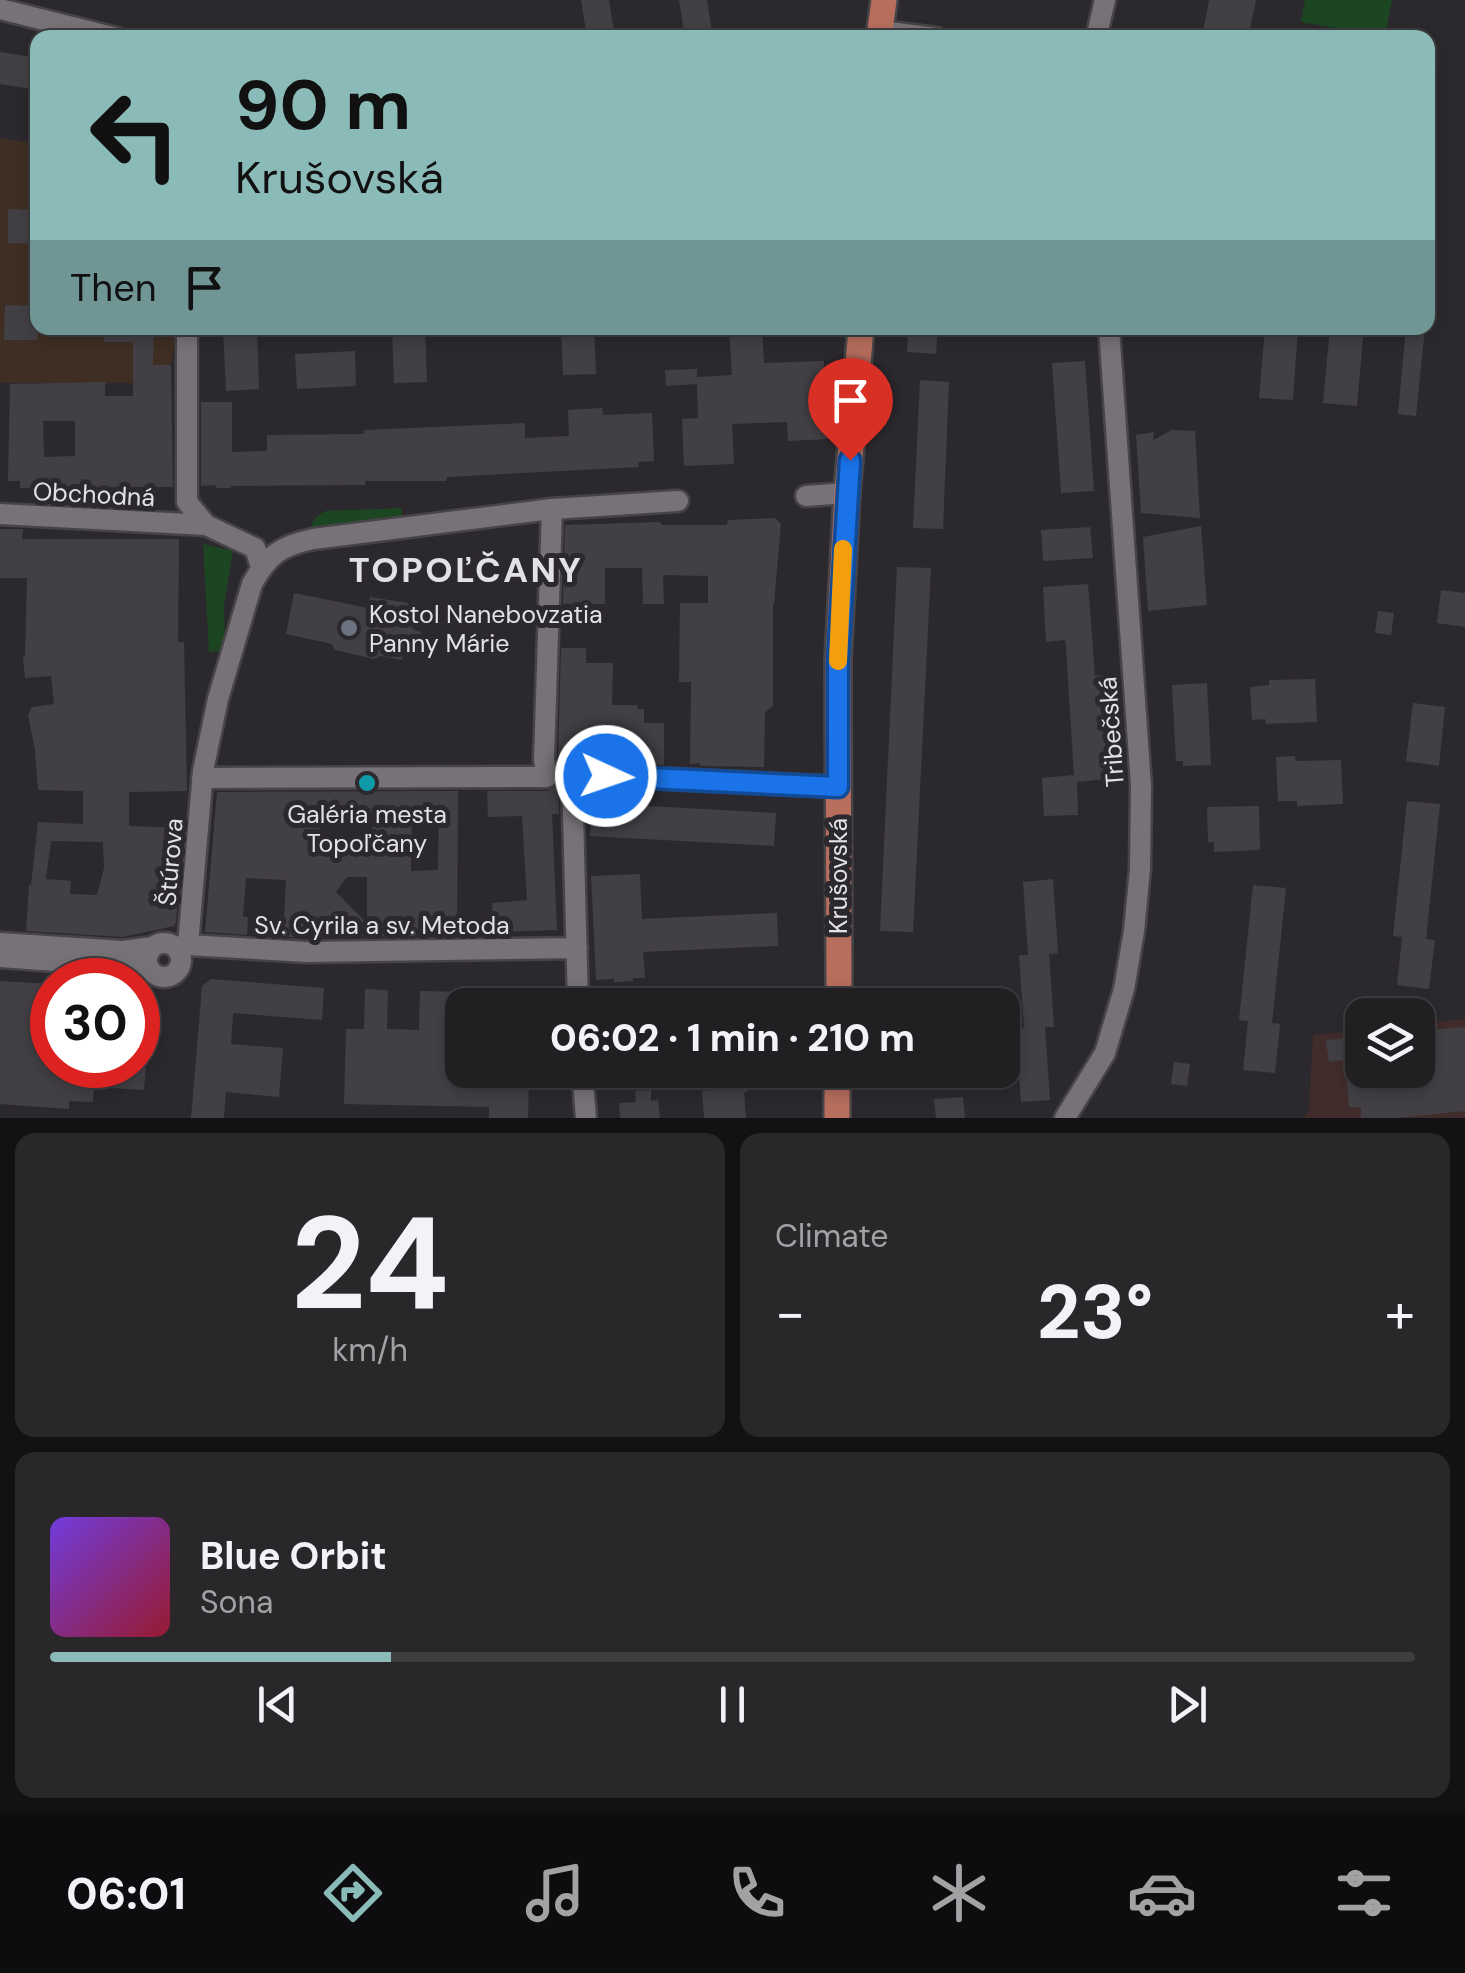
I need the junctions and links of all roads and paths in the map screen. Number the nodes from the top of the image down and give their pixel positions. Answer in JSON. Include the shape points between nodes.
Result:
{"nodes":[{"id":1,"x":884,"y":0,"type":"edge"},
{"id":2,"x":1104,"y":0,"type":"edge"},
{"id":3,"x":25,"y":8,"type":"edge"},
{"id":4,"x":0,"y":9,"type":"edge"},
{"id":5,"x":92,"y":30,"type":"edge"},
{"id":6,"x":880,"y":30,"type":"edge"},
{"id":7,"x":1098,"y":30,"type":"edge"},
{"id":8,"x":187,"y":335,"type":"edge"},
{"id":9,"x":860,"y":335,"type":"edge"},
{"id":10,"x":1109,"y":335,"type":"edge"},
{"id":11,"x":846,"y":493,"type":"junction"},
{"id":12,"x":806,"y":496,"type":"dead end"},
{"id":13,"x":678,"y":502,"type":"dead end"},
{"id":14,"x":552,"y":509,"type":"junction"},
{"id":15,"x":0,"y":514,"type":"edge"},
{"id":16,"x":196,"y":524,"type":"junction"},
{"id":17,"x":261,"y":567,"type":"junction"},
{"id":18,"x":203,"y":774,"type":"junction"},
{"id":19,"x":838,"y":787,"type":"junction"},
{"id":20,"x":0,"y":942,"type":"edge"},
{"id":21,"x":153,"y":946,"type":"junction"},
{"id":22,"x":181,"y":946,"type":"junction"},
{"id":23,"x":577,"y":948,"type":"junction"},
{"id":24,"x":0,"y":957,"type":"edge"},
{"id":25,"x":147,"y":958,"type":"edge"},
{"id":26,"x":30,"y":959,"type":"edge"},
{"id":27,"x":160,"y":976,"type":"edge"},
{"id":28,"x":578,"y":988,"type":"edge"},
{"id":29,"x":839,"y":988,"type":"edge"},
{"id":30,"x":584,"y":1088,"type":"edge"},
{"id":31,"x":837,"y":1088,"type":"edge"},
{"id":32,"x":586,"y":1118,"type":"edge"},
{"id":33,"x":836,"y":1118,"type":"edge"},
{"id":34,"x":1065,"y":1118,"type":"edge"}],
"edges":[{"from":1,"to":6,"type":"main road"},
{"from":2,"to":7,"type":"street"},
{"from":3,"to":4,"type":"street"},
{"from":3,"to":5,"type":"street"},
{"from":8,"to":16,"type":"street","via":[[187,502]]},
{"from":9,"to":11,"type":"main road","name":"Krušovská"},
{"from":10,"to":34,"type":"street","name":"Tribečská","via":[[1141,786],[1140,870],[1127,970],[1104,1054]]},
{"from":11,"to":12,"type":"street"},
{"from":11,"to":19,"type":"main road","name":"Krušovská"},
{"from":13,"to":14,"type":"street"},
{"from":14,"to":17,"type":"street","via":[[312,539],[276,551]]},
{"from":14,"to":18,"type":"street","via":[[547,778]]},
{"from":15,"to":16,"type":"street","name":"Obchodná"},
{"from":16,"to":17,"type":"street","via":[[254,548]]},
{"from":17,"to":18,"type":"street","name":"Štúrova","via":[[218,699]]},
{"from":18,"to":22,"type":"street","name":"Štúrova"},
{"from":19,"to":23,"type":"street","via":[[572,774]]},
{"from":19,"to":29,"type":"main road","name":"Krušovská"},
{"from":20,"to":21,"type":"street","name":"Sv. Cyrila a sv. Metoda","via":[[123,951]]},
{"from":21,"to":22,"type":"street","name":"Sv. Cyrila a sv. Metoda"},
{"from":21,"to":25,"type":"street"},
{"from":22,"to":23,"type":"street","name":"Sv. Cyrila a sv. Metoda","via":[[307,952]]},
{"from":22,"to":27,"type":"street","via":[[179,969]]},
{"from":23,"to":28,"type":"street"},
{"from":24,"to":26,"type":"street"},
{"from":30,"to":32,"type":"street"},
{"from":31,"to":33,"type":"main road"}]}
